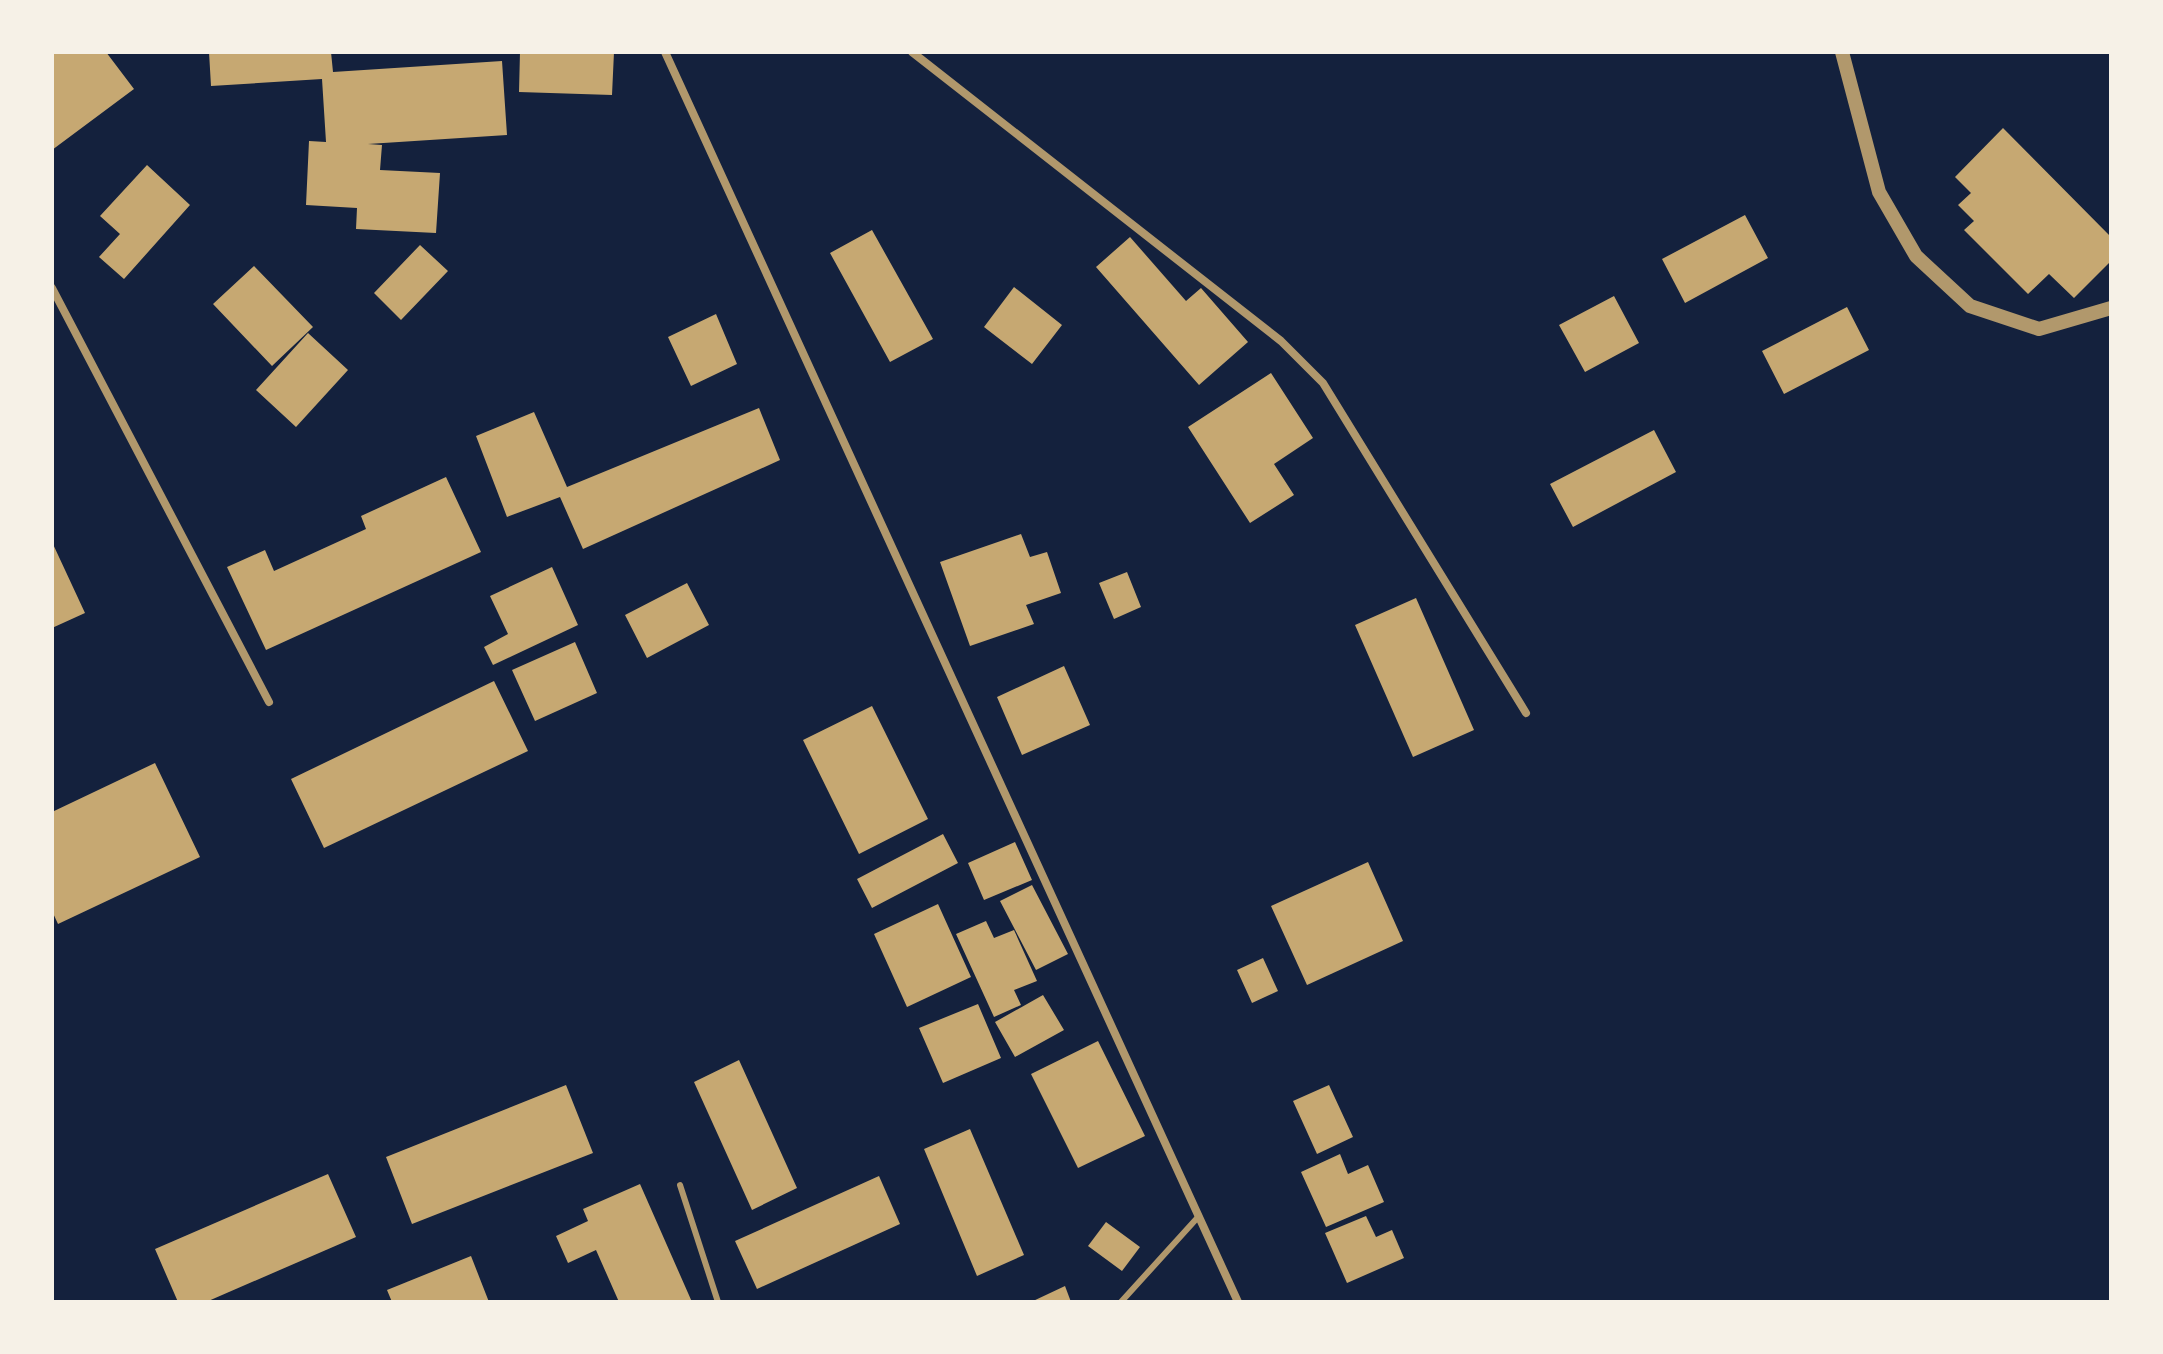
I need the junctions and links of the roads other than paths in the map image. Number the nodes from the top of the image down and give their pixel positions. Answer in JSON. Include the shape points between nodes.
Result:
{"nodes":[{"id":1,"x":665,"y":52,"type":"edge"},
{"id":2,"x":912,"y":52,"type":"edge"},
{"id":3,"x":1842,"y":52,"type":"edge"},
{"id":4,"x":52,"y":288,"type":"edge"},
{"id":5,"x":2111,"y":308,"type":"edge"},
{"id":6,"x":269,"y":702,"type":"dead end"},
{"id":7,"x":1526,"y":713,"type":"dead end"},
{"id":8,"x":680,"y":1185,"type":"dead end"},
{"id":9,"x":1199,"y":1216,"type":"junction"},
{"id":10,"x":718,"y":1302,"type":"edge"},
{"id":11,"x":1121,"y":1302,"type":"edge"},
{"id":12,"x":1238,"y":1302,"type":"edge"}],
"edges":[{"from":1,"to":9,"type":"street"},
{"from":2,"to":7,"type":"street","via":[[1281,341],[1323,383]]},
{"from":3,"to":5,"type":"street","via":[[1879,192],[1916,256],[1970,306],[2039,329]]},
{"from":4,"to":6,"type":"street"},
{"from":8,"to":10,"type":"lane"},
{"from":9,"to":11,"type":"lane"},
{"from":9,"to":12,"type":"street"}]}
